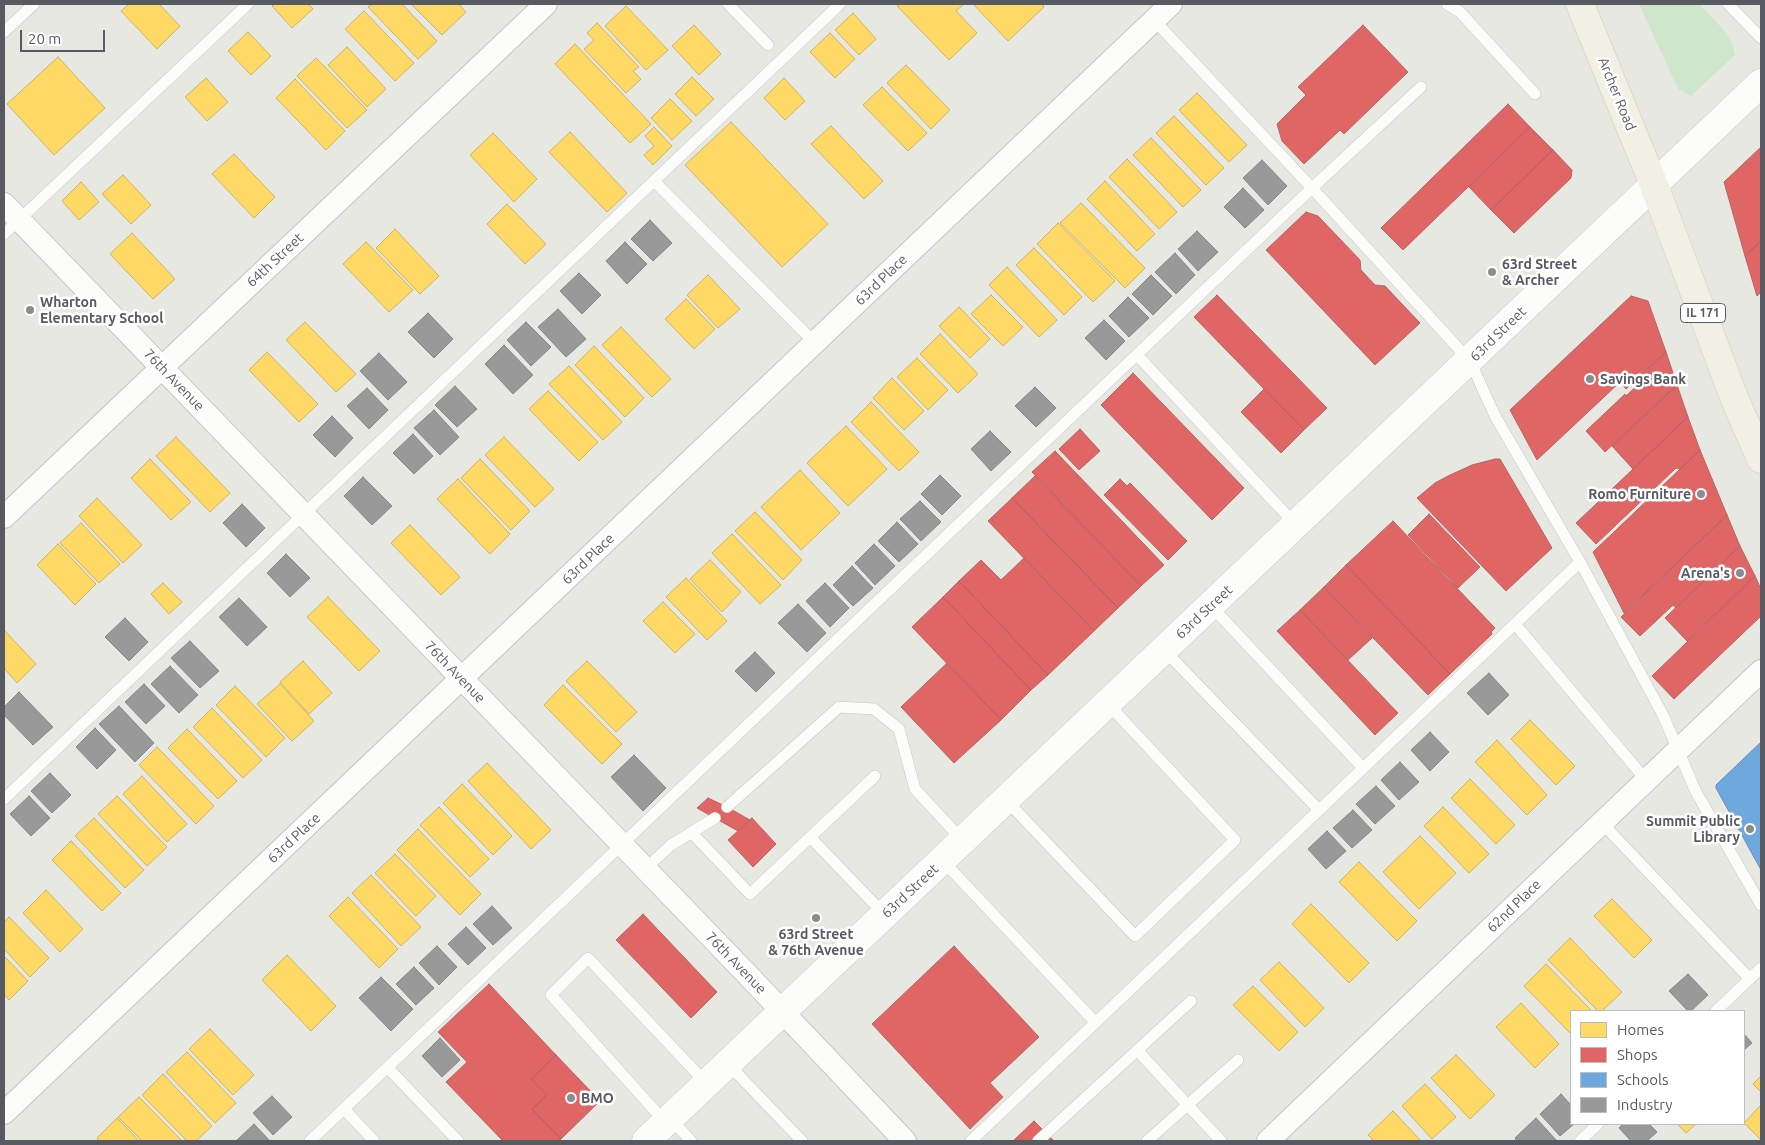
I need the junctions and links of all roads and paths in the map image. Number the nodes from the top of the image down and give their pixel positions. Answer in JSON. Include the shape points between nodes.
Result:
{"nodes":[{"id":1,"x":34,"y":4,"type":"edge"},
{"id":2,"x":248,"y":4,"type":"edge"},
{"id":3,"x":546,"y":4,"type":"edge"},
{"id":4,"x":728,"y":4,"type":"edge"},
{"id":5,"x":838,"y":4,"type":"edge"},
{"id":6,"x":1171,"y":4,"type":"edge"},
{"id":7,"x":1446,"y":4,"type":"edge"},
{"id":8,"x":1580,"y":4,"type":"edge"},
{"id":9,"x":1728,"y":4,"type":"edge"},
{"id":10,"x":1154,"y":20,"type":"junction"},
{"id":11,"x":4,"y":32,"type":"edge"},
{"id":12,"x":1761,"y":38,"type":"edge"},
{"id":13,"x":768,"y":45,"type":"dead end"},
{"id":14,"x":1761,"y":83,"type":"edge"},
{"id":15,"x":1421,"y":87,"type":"dead end"},
{"id":16,"x":1535,"y":94,"type":"dead end"},
{"id":17,"x":654,"y":181,"type":"junction"},
{"id":18,"x":1654,"y":185,"type":"junction"},
{"id":19,"x":1312,"y":188,"type":"junction"},
{"id":20,"x":4,"y":204,"type":"edge"},
{"id":21,"x":12,"y":227,"type":"edge"},
{"id":22,"x":815,"y":343,"type":"junction"},
{"id":23,"x":1137,"y":355,"type":"junction"},
{"id":24,"x":1470,"y":361,"type":"junction"},
{"id":25,"x":161,"y":367,"type":"junction"},
{"id":26,"x":1761,"y":459,"type":"edge"},
{"id":27,"x":303,"y":514,"type":"junction"},
{"id":28,"x":4,"y":516,"type":"edge"},
{"id":29,"x":1296,"y":525,"type":"junction"},
{"id":30,"x":1580,"y":562,"type":"junction"},
{"id":31,"x":1211,"y":606,"type":"junction"},
{"id":32,"x":1515,"y":624,"type":"junction"},
{"id":33,"x":1164,"y":650,"type":"junction"},
{"id":34,"x":1761,"y":670,"type":"edge"},
{"id":35,"x":462,"y":679,"type":"junction"},
{"id":36,"x":1108,"y":704,"type":"junction"},
{"id":37,"x":1678,"y":749,"type":"junction"},
{"id":38,"x":1363,"y":768,"type":"junction"},
{"id":39,"x":875,"y":776,"type":"dead end"},
{"id":40,"x":1646,"y":780,"type":"junction"},
{"id":41,"x":4,"y":799,"type":"edge"},
{"id":42,"x":1006,"y":800,"type":"junction"},
{"id":43,"x":727,"y":807,"type":"dead end"},
{"id":44,"x":1319,"y":810,"type":"junction"},
{"id":45,"x":715,"y":818,"type":"dead end"},
{"id":46,"x":1601,"y":822,"type":"junction"},
{"id":47,"x":691,"y":832,"type":"junction"},
{"id":48,"x":810,"y":837,"type":"junction"},
{"id":49,"x":963,"y":841,"type":"junction"},
{"id":50,"x":622,"y":845,"type":"junction"},
{"id":51,"x":942,"y":860,"type":"junction"},
{"id":52,"x":645,"y":869,"type":"junction"},
{"id":53,"x":1761,"y":905,"type":"edge"},
{"id":54,"x":884,"y":915,"type":"junction"},
{"id":55,"x":1761,"y":968,"type":"edge"},
{"id":56,"x":1750,"y":979,"type":"junction"},
{"id":57,"x":1190,"y":1001,"type":"dead end"},
{"id":58,"x":1717,"y":1010,"type":"edge"},
{"id":59,"x":783,"y":1012,"type":"junction"},
{"id":60,"x":1095,"y":1022,"type":"junction"},
{"id":61,"x":1137,"y":1050,"type":"junction"},
{"id":62,"x":1238,"y":1060,"type":"dead end"},
{"id":63,"x":728,"y":1064,"type":"junction"},
{"id":64,"x":388,"y":1068,"type":"junction"},
{"id":65,"x":707,"y":1084,"type":"junction"},
{"id":66,"x":1187,"y":1105,"type":"junction"},
{"id":67,"x":344,"y":1109,"type":"junction"},
{"id":68,"x":4,"y":1113,"type":"edge"},
{"id":69,"x":668,"y":1121,"type":"junction"},
{"id":70,"x":1597,"y":1125,"type":"edge"},
{"id":71,"x":310,"y":1141,"type":"edge"},
{"id":72,"x":374,"y":1141,"type":"edge"},
{"id":73,"x":458,"y":1141,"type":"edge"},
{"id":74,"x":646,"y":1141,"type":"edge"},
{"id":75,"x":691,"y":1141,"type":"edge"},
{"id":76,"x":802,"y":1141,"type":"edge"},
{"id":77,"x":905,"y":1141,"type":"edge"},
{"id":78,"x":971,"y":1141,"type":"edge"},
{"id":79,"x":1038,"y":1141,"type":"edge"},
{"id":80,"x":1147,"y":1141,"type":"edge"},
{"id":81,"x":1221,"y":1141,"type":"edge"},
{"id":82,"x":1268,"y":1141,"type":"edge"},
{"id":83,"x":1580,"y":1141,"type":"edge"}],
"edges":[{"from":1,"to":11,"type":"lane"},
{"from":2,"to":21,"type":"lane"},
{"from":3,"to":25,"type":"street","name":"64th Street"},
{"from":4,"to":13,"type":"lane"},
{"from":5,"to":17,"type":"lane"},
{"from":6,"to":10,"type":"street","name":"63rd Place"},
{"from":7,"to":16,"type":"lane","via":[[1460,12]]},
{"from":8,"to":18,"type":"main road","name":"Archer Road","number":"IL 171"},
{"from":9,"to":12,"type":"lane"},
{"from":10,"to":19,"type":"lane"},
{"from":10,"to":22,"type":"street","name":"63rd Place"},
{"from":14,"to":18,"type":"main road","name":"63rd Street"},
{"from":15,"to":19,"type":"lane"},
{"from":17,"to":22,"type":"lane"},
{"from":17,"to":27,"type":"lane"},
{"from":18,"to":24,"type":"main road","name":"63rd Street"},
{"from":18,"to":26,"type":"main road","number":"IL 171"},
{"from":19,"to":23,"type":"lane"},
{"from":19,"to":24,"type":"lane"},
{"from":20,"to":21,"type":"street","name":"76th Avenue"},
{"from":21,"to":25,"type":"street","name":"76th Avenue"},
{"from":22,"to":35,"type":"street","name":"63rd Place"},
{"from":23,"to":29,"type":"lane"},
{"from":23,"to":50,"type":"lane"},
{"from":24,"to":29,"type":"main road","name":"63rd Street"},
{"from":24,"to":30,"type":"lane","via":[[1495,416]]},
{"from":25,"to":27,"type":"street","name":"76th Avenue"},
{"from":25,"to":28,"type":"street","name":"64th Street"},
{"from":27,"to":35,"type":"street","name":"76th Avenue"},
{"from":27,"to":41,"type":"lane"},
{"from":29,"to":31,"type":"main road","name":"63rd Street"},
{"from":30,"to":32,"type":"lane"},
{"from":30,"to":37,"type":"lane"},
{"from":31,"to":33,"type":"main road","name":"63rd Street"},
{"from":31,"to":38,"type":"lane"},
{"from":32,"to":38,"type":"lane"},
{"from":32,"to":40,"type":"lane"},
{"from":33,"to":36,"type":"main road","name":"63rd Street"},
{"from":33,"to":44,"type":"lane"},
{"from":34,"to":37,"type":"street","name":"62nd Place"},
{"from":35,"to":50,"type":"street","name":"76th Avenue"},
{"from":35,"to":68,"type":"street","name":"63rd Place"},
{"from":36,"to":42,"type":"main road","name":"63rd Street"},
{"from":36,"to":42,"type":"lane","via":[[1234,840],[1135,936]]},
{"from":37,"to":40,"type":"street","name":"62nd Place"},
{"from":37,"to":53,"type":"lane","via":[[1696,792]]},
{"from":38,"to":44,"type":"lane"},
{"from":39,"to":48,"type":"lane"},
{"from":40,"to":46,"type":"street","name":"62nd Place"},
{"from":42,"to":49,"type":"main road","name":"63rd Street"},
{"from":43,"to":49,"type":"lane","via":[[838,707],[874,710],[900,729],[915,789]]},
{"from":44,"to":60,"type":"lane"},
{"from":45,"to":47,"type":"lane"},
{"from":46,"to":56,"type":"lane"},
{"from":46,"to":82,"type":"street","name":"62nd Place"},
{"from":47,"to":48,"type":"lane","via":[[750,894]]},
{"from":47,"to":52,"type":"lane","via":[[670,845]]},
{"from":48,"to":54,"type":"lane"},
{"from":49,"to":51,"type":"main road","name":"63rd Street"},
{"from":50,"to":52,"type":"street","name":"76th Avenue"},
{"from":50,"to":64,"type":"lane"},
{"from":51,"to":54,"type":"main road","name":"63rd Street"},
{"from":51,"to":60,"type":"lane"},
{"from":52,"to":59,"type":"street","name":"76th Avenue"},
{"from":54,"to":59,"type":"main road","name":"63rd Street"},
{"from":55,"to":56,"type":"lane"},
{"from":56,"to":58,"type":"lane"},
{"from":57,"to":61,"type":"lane"},
{"from":59,"to":63,"type":"main road","name":"63rd Street"},
{"from":59,"to":77,"type":"street","name":"76th Avenue"},
{"from":60,"to":78,"type":"lane"},
{"from":61,"to":66,"type":"lane"},
{"from":61,"to":79,"type":"lane"},
{"from":62,"to":66,"type":"lane"},
{"from":63,"to":65,"type":"main road","name":"63rd Street"},
{"from":63,"to":76,"type":"lane"},
{"from":64,"to":67,"type":"lane"},
{"from":64,"to":73,"type":"lane"},
{"from":65,"to":69,"type":"main road","name":"63rd Street"},
{"from":65,"to":69,"type":"lane","via":[[588,958],[551,995]]},
{"from":66,"to":80,"type":"lane"},
{"from":66,"to":81,"type":"lane"},
{"from":67,"to":71,"type":"lane"},
{"from":67,"to":72,"type":"lane"},
{"from":69,"to":74,"type":"main road","name":"63rd Street"},
{"from":69,"to":75,"type":"lane"},
{"from":70,"to":83,"type":"lane"}]}
